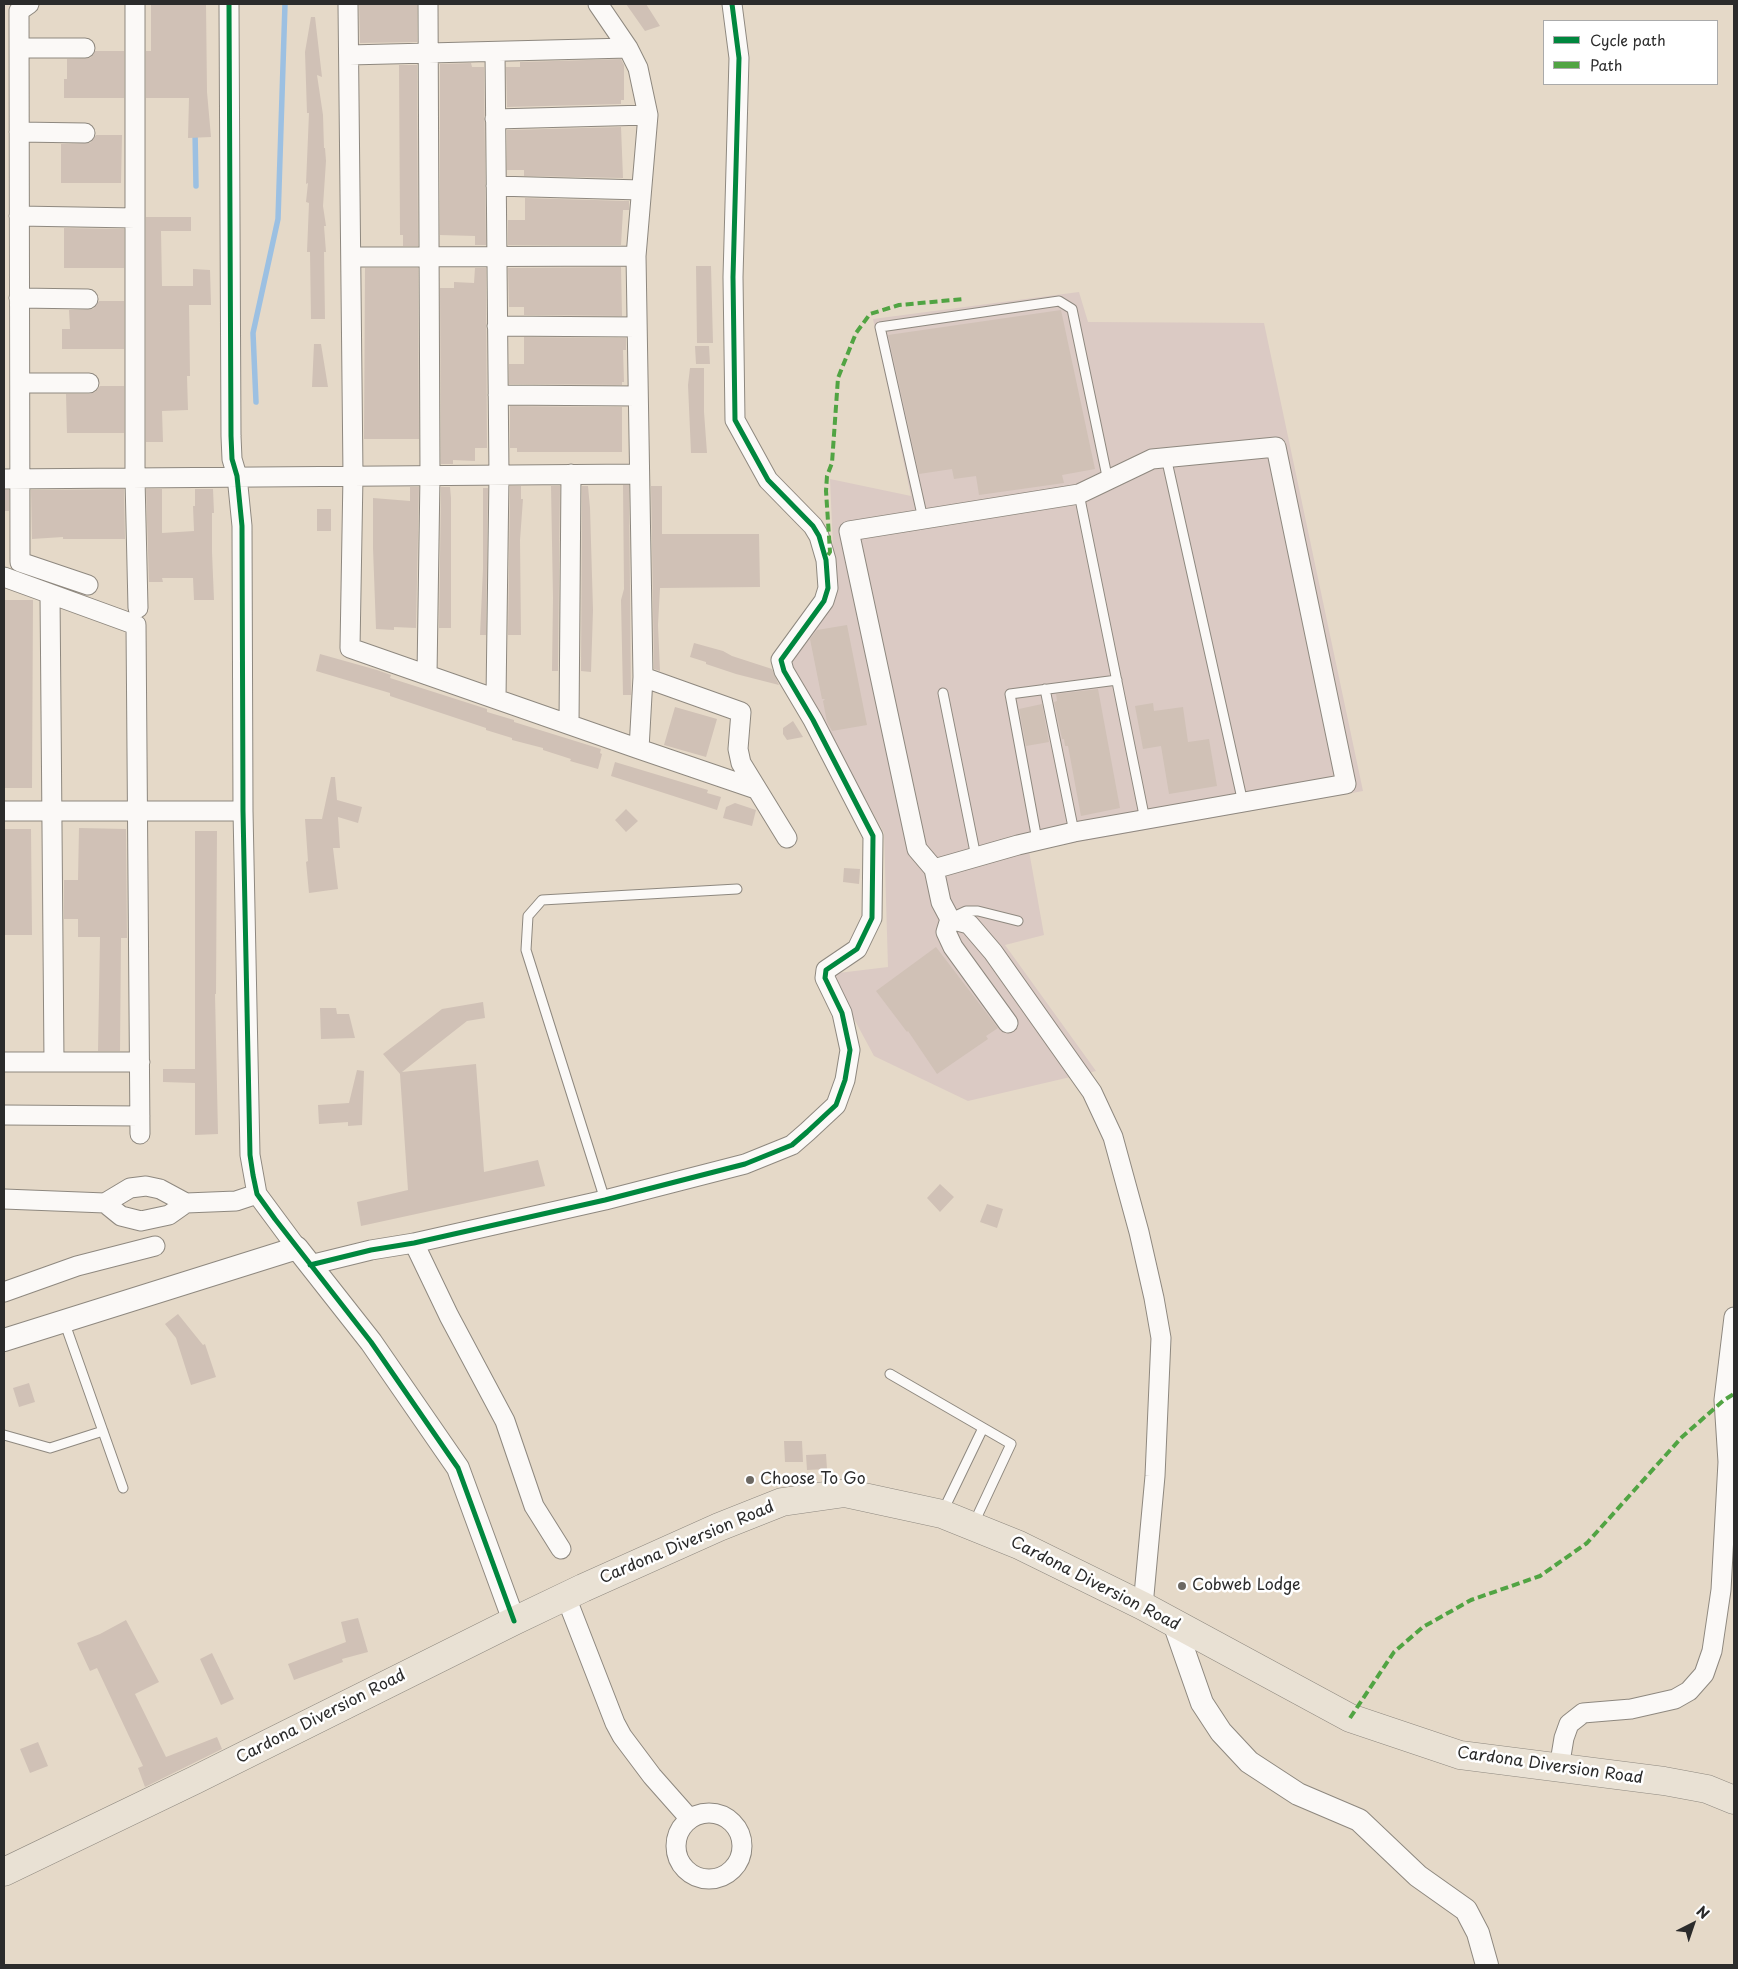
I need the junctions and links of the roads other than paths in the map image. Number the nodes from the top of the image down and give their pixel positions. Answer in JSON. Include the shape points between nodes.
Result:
{"nodes":[{"id":1,"x":29,"y":4,"type":"edge"},
{"id":2,"x":134,"y":4,"type":"edge"},
{"id":3,"x":229,"y":4,"type":"edge"},
{"id":4,"x":348,"y":4,"type":"edge"},
{"id":5,"x":428,"y":4,"type":"edge"},
{"id":6,"x":598,"y":4,"type":"edge"},
{"id":7,"x":732,"y":4,"type":"edge"},
{"id":8,"x":19,"y":48,"type":"junction"},
{"id":9,"x":85,"y":48,"type":"dead end"},
{"id":10,"x":628,"y":48,"type":"junction"},
{"id":11,"x":495,"y":52,"type":"junction"},
{"id":12,"x":349,"y":54,"type":"junction"},
{"id":13,"x":427,"y":54,"type":"junction"},
{"id":14,"x":648,"y":115,"type":"junction"},
{"id":15,"x":495,"y":119,"type":"junction"},
{"id":16,"x":19,"y":132,"type":"junction"},
{"id":17,"x":86,"y":133,"type":"dead end"},
{"id":18,"x":496,"y":186,"type":"junction"},
{"id":19,"x":642,"y":190,"type":"junction"},
{"id":20,"x":19,"y":216,"type":"junction"},
{"id":21,"x":135,"y":218,"type":"junction"},
{"id":22,"x":429,"y":256,"type":"junction"},
{"id":23,"x":496,"y":256,"type":"junction"},
{"id":24,"x":636,"y":256,"type":"junction"},
{"id":25,"x":351,"y":257,"type":"junction"},
{"id":26,"x":20,"y":298,"type":"junction"},
{"id":27,"x":88,"y":299,"type":"dead end"},
{"id":28,"x":497,"y":326,"type":"junction"},
{"id":29,"x":637,"y":327,"type":"junction"},
{"id":30,"x":20,"y":383,"type":"junction"},
{"id":31,"x":89,"y":383,"type":"dead end"},
{"id":32,"x":498,"y":395,"type":"junction"},
{"id":33,"x":637,"y":396,"type":"junction"},
{"id":34,"x":1166,"y":457,"type":"junction"},
{"id":35,"x":499,"y":474,"type":"junction"},
{"id":36,"x":570,"y":474,"type":"junction"},
{"id":37,"x":638,"y":474,"type":"junction"},
{"id":38,"x":430,"y":475,"type":"junction"},
{"id":39,"x":237,"y":476,"type":"junction"},
{"id":40,"x":353,"y":476,"type":"junction"},
{"id":41,"x":12,"y":479,"type":"edge"},
{"id":42,"x":135,"y":479,"type":"junction"},
{"id":43,"x":1108,"y":481,"type":"junction"},
{"id":44,"x":1079,"y":494,"type":"junction"},
{"id":45,"x":923,"y":519,"type":"junction"},
{"id":46,"x":4,"y":577,"type":"edge"},
{"id":47,"x":88,"y":585,"type":"dead end"},
{"id":48,"x":50,"y":594,"type":"junction"},
{"id":49,"x":138,"y":608,"type":"dead end"},
{"id":50,"x":427,"y":675,"type":"junction"},
{"id":51,"x":643,"y":677,"type":"junction"},
{"id":52,"x":1117,"y":680,"type":"junction"},
{"id":53,"x":1045,"y":690,"type":"junction"},
{"id":54,"x":943,"y":693,"type":"dead end"},
{"id":55,"x":496,"y":698,"type":"junction"},
{"id":56,"x":568,"y":724,"type":"junction"},
{"id":57,"x":639,"y":749,"type":"junction"},
{"id":58,"x":756,"y":789,"type":"junction"},
{"id":59,"x":1243,"y":803,"type":"junction"},
{"id":60,"x":243,"y":810,"type":"junction"},
{"id":61,"x":4,"y":811,"type":"edge"},
{"id":62,"x":51,"y":811,"type":"junction"},
{"id":63,"x":138,"y":811,"type":"junction"},
{"id":64,"x":1145,"y":820,"type":"junction"},
{"id":65,"x":1074,"y":832,"type":"junction"},
{"id":66,"x":788,"y":838,"type":"dead end"},
{"id":67,"x":1037,"y":840,"type":"junction"},
{"id":68,"x":976,"y":857,"type":"junction"},
{"id":69,"x":934,"y":869,"type":"junction"},
{"id":70,"x":737,"y":889,"type":"dead end"},
{"id":71,"x":950,"y":919,"type":"junction"},
{"id":72,"x":1018,"y":922,"type":"dead end"},
{"id":73,"x":1008,"y":1023,"type":"dead end"},
{"id":74,"x":4,"y":1062,"type":"edge"},
{"id":75,"x":54,"y":1062,"type":"junction"},
{"id":76,"x":140,"y":1062,"type":"junction"},
{"id":77,"x":4,"y":1116,"type":"edge"},
{"id":78,"x":257,"y":1194,"type":"junction"},
{"id":79,"x":4,"y":1199,"type":"edge"},
{"id":80,"x":605,"y":1200,"type":"junction"},
{"id":81,"x":186,"y":1202,"type":"junction"},
{"id":82,"x":105,"y":1203,"type":"junction"},
{"id":83,"x":414,"y":1243,"type":"junction"},
{"id":84,"x":155,"y":1246,"type":"dead end"},
{"id":85,"x":303,"y":1257,"type":"junction"},
{"id":86,"x":4,"y":1292,"type":"edge"},
{"id":87,"x":1734,"y":1317,"type":"edge"},
{"id":88,"x":64,"y":1321,"type":"junction"},
{"id":89,"x":4,"y":1340,"type":"edge"},
{"id":90,"x":890,"y":1374,"type":"dead end"},
{"id":91,"x":983,"y":1428,"type":"junction"},
{"id":92,"x":103,"y":1431,"type":"junction"},
{"id":93,"x":4,"y":1434,"type":"edge"},
{"id":94,"x":123,"y":1488,"type":"dead end"},
{"id":95,"x":942,"y":1514,"type":"junction"},
{"id":96,"x":973,"y":1526,"type":"junction"},
{"id":97,"x":561,"y":1549,"type":"dead end"},
{"id":98,"x":566,"y":1597,"type":"junction"},
{"id":99,"x":1143,"y":1606,"type":"junction"},
{"id":100,"x":514,"y":1620,"type":"junction"},
{"id":101,"x":1174,"y":1623,"type":"junction"},
{"id":102,"x":1559,"y":1768,"type":"junction"},
{"id":103,"x":1734,"y":1800,"type":"edge"},
{"id":104,"x":690,"y":1819,"type":"dead end"},
{"id":105,"x":4,"y":1872,"type":"edge"},
{"id":106,"x":1487,"y":1965,"type":"edge"}],
"edges":[{"from":1,"to":8,"type":"street","via":[[19,11]]},
{"from":2,"to":21,"type":"street"},
{"from":3,"to":39,"type":"street","via":[[231,436]]},
{"from":4,"to":12,"type":"street"},
{"from":5,"to":13,"type":"street"},
{"from":6,"to":10,"type":"street"},
{"from":7,"to":80,"type":"street","via":[[739,58],[733,277],[734,420],[768,480],[813,526],[826,560],[828,588],[824,601],[781,660],[874,836],[872,918],[857,949],[826,970],[826,978],[842,1013],[850,1050],[845,1080],[836,1105],[792,1145],[745,1164]]},
{"from":8,"to":9,"type":"street"},
{"from":8,"to":16,"type":"street"},
{"from":10,"to":11,"type":"street"},
{"from":10,"to":14,"type":"street","via":[[638,68]]},
{"from":11,"to":13,"type":"street"},
{"from":11,"to":15,"type":"street"},
{"from":12,"to":13,"type":"street"},
{"from":12,"to":25,"type":"street"},
{"from":13,"to":22,"type":"street"},
{"from":14,"to":15,"type":"street"},
{"from":14,"to":19,"type":"street"},
{"from":15,"to":18,"type":"street"},
{"from":16,"to":17,"type":"street"},
{"from":16,"to":20,"type":"street"},
{"from":18,"to":19,"type":"street"},
{"from":18,"to":23,"type":"street"},
{"from":19,"to":24,"type":"street"},
{"from":20,"to":21,"type":"street"},
{"from":20,"to":26,"type":"street"},
{"from":21,"to":42,"type":"street"},
{"from":22,"to":23,"type":"street"},
{"from":22,"to":25,"type":"street"},
{"from":22,"to":38,"type":"street"},
{"from":23,"to":24,"type":"street"},
{"from":23,"to":28,"type":"street"},
{"from":24,"to":29,"type":"street"},
{"from":25,"to":40,"type":"street"},
{"from":26,"to":27,"type":"street"},
{"from":26,"to":30,"type":"street"},
{"from":28,"to":29,"type":"street"},
{"from":28,"to":32,"type":"street"},
{"from":29,"to":33,"type":"street"},
{"from":30,"to":31,"type":"street"},
{"from":30,"to":41,"type":"street"},
{"from":32,"to":33,"type":"street"},
{"from":32,"to":35,"type":"street"},
{"from":33,"to":37,"type":"street"},
{"from":34,"to":43,"type":"street","via":[[1152,459]]},
{"from":34,"to":59,"type":"lane"},
{"from":34,"to":59,"type":"street","via":[[1276,447],[1346,784]]},
{"from":35,"to":36,"type":"street"},
{"from":35,"to":38,"type":"street"},
{"from":35,"to":55,"type":"street"},
{"from":36,"to":37,"type":"street"},
{"from":36,"to":56,"type":"street"},
{"from":37,"to":51,"type":"street"},
{"from":38,"to":40,"type":"street"},
{"from":38,"to":50,"type":"street"},
{"from":39,"to":40,"type":"street"},
{"from":39,"to":42,"type":"street"},
{"from":39,"to":60,"type":"street","via":[[242,526]]},
{"from":40,"to":50,"type":"street","via":[[350,648]]},
{"from":41,"to":42,"type":"street"},
{"from":41,"to":47,"type":"street","via":[[20,562]]},
{"from":42,"to":49,"type":"street"},
{"from":43,"to":44,"type":"street"},
{"from":43,"to":45,"type":"lane","via":[[1072,309],[1059,301],[880,327]]},
{"from":44,"to":45,"type":"street"},
{"from":44,"to":52,"type":"lane"},
{"from":45,"to":69,"type":"street","via":[[848,531],[916,849]]},
{"from":46,"to":48,"type":"street"},
{"from":48,"to":62,"type":"street"},
{"from":48,"to":63,"type":"street","via":[[136,626]]},
{"from":50,"to":55,"type":"street"},
{"from":51,"to":57,"type":"street"},
{"from":51,"to":58,"type":"street","via":[[741,712],[738,749],[741,763]]},
{"from":52,"to":53,"type":"lane"},
{"from":52,"to":64,"type":"lane"},
{"from":53,"to":65,"type":"lane"},
{"from":53,"to":67,"type":"lane","via":[[1010,694]]},
{"from":54,"to":68,"type":"lane"},
{"from":55,"to":56,"type":"street"},
{"from":56,"to":57,"type":"street"},
{"from":57,"to":58,"type":"street"},
{"from":58,"to":66,"type":"street"},
{"from":59,"to":64,"type":"street"},
{"from":60,"to":63,"type":"street"},
{"from":60,"to":78,"type":"street","via":[[250,1155]]},
{"from":61,"to":62,"type":"street"},
{"from":62,"to":63,"type":"street"},
{"from":62,"to":75,"type":"street"},
{"from":63,"to":76,"type":"street"},
{"from":64,"to":65,"type":"street"},
{"from":65,"to":67,"type":"street"},
{"from":67,"to":68,"type":"street"},
{"from":68,"to":69,"type":"street"},
{"from":69,"to":71,"type":"street"},
{"from":70,"to":80,"type":"lane","via":[[542,900],[528,916],[526,950]]},
{"from":71,"to":72,"type":"lane","via":[[966,911],[978,911]]},
{"from":71,"to":73,"type":"street","via":[[946,932],[953,947]]},
{"from":71,"to":99,"type":"street","via":[[969,924],[993,952],[1092,1092],[1113,1137],[1139,1232],[1161,1338],[1155,1476]]},
{"from":74,"to":75,"type":"street"},
{"from":75,"to":76,"type":"street"},
{"from":76,"to":77,"type":"street","via":[[140,1125]]},
{"from":78,"to":81,"type":"street","via":[[236,1201]]},
{"from":78,"to":85,"type":"street"},
{"from":79,"to":82,"type":"street"},
{"from":80,"to":83,"type":"street"},
{"from":81,"to":82,"type":"street","via":[[146,1186],[130,1188]]},
{"from":81,"to":82,"type":"street","via":[[169,1215],[141,1221],[120,1216]]},
{"from":83,"to":85,"type":"street"},
{"from":83,"to":97,"type":"street","via":[[505,1420],[534,1506]]},
{"from":84,"to":86,"type":"street","via":[[77,1266]]},
{"from":85,"to":88,"type":"street"},
{"from":85,"to":100,"type":"street","via":[[371,1342],[458,1468]]},
{"from":87,"to":102,"type":"street","via":[[1724,1400],[1728,1462],[1721,1590],[1712,1651],[1704,1674],[1689,1691],[1675,1699],[1631,1709],[1583,1713],[1569,1724]]},
{"from":88,"to":89,"type":"street"},
{"from":88,"to":92,"type":"lane"},
{"from":90,"to":91,"type":"lane"},
{"from":91,"to":95,"type":"lane"},
{"from":91,"to":96,"type":"lane","via":[[1011,1444]]},
{"from":92,"to":93,"type":"lane","via":[[50,1448]]},
{"from":92,"to":94,"type":"lane"},
{"from":95,"to":96,"type":"main road","name":"Cardona Diversion Road"},
{"from":95,"to":98,"type":"main road","name":"Cardona Diversion Road","via":[[845,1493],[782,1502]]},
{"from":96,"to":99,"type":"main road","name":"Cardona Diversion Road"},
{"from":98,"to":100,"type":"main road","name":"Cardona Diversion Road"},
{"from":98,"to":104,"type":"street","via":[[622,1736]]},
{"from":99,"to":101,"type":"main road","name":"Cardona Diversion Road"},
{"from":100,"to":105,"type":"main road","name":"Cardona Diversion Road"},
{"from":101,"to":102,"type":"main road","name":"Cardona Diversion Road","via":[[1350,1718],[1460,1755]]},
{"from":101,"to":106,"type":"street","via":[[1202,1703],[1221,1732],[1249,1762],[1298,1794],[1359,1820],[1418,1876],[1466,1910],[1478,1934]]},
{"from":102,"to":103,"type":"main road","name":"Cardona Diversion Road","via":[[1664,1781],[1707,1789]]}]}
